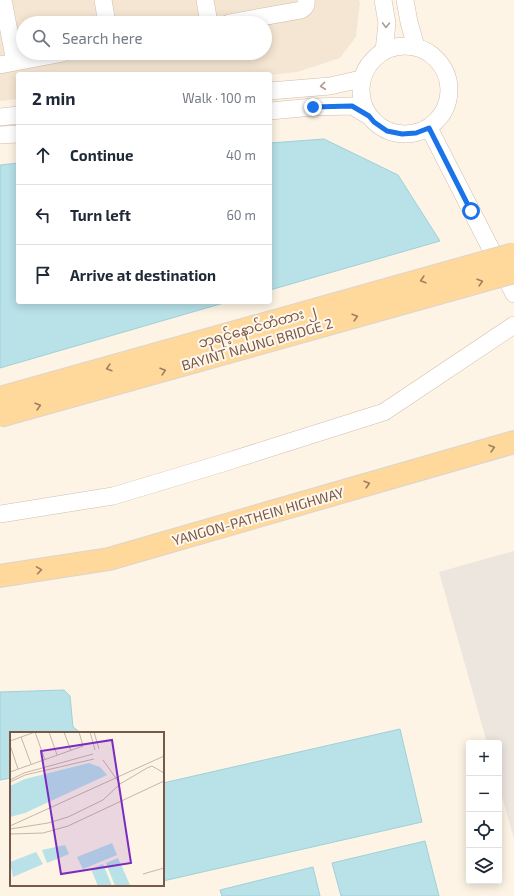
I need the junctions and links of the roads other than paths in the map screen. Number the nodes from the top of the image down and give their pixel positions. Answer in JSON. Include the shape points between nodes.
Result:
{"nodes":[{"id":1,"x":3,"y":0,"type":"edge"},
{"id":2,"x":103,"y":0,"type":"edge"},
{"id":3,"x":205,"y":0,"type":"edge"},
{"id":4,"x":383,"y":0,"type":"edge"},
{"id":5,"x":405,"y":0,"type":"edge"},
{"id":6,"x":305,"y":4,"type":"edge"},
{"id":7,"x":106,"y":16,"type":"edge"},
{"id":8,"x":208,"y":16,"type":"edge"},
{"id":9,"x":267,"y":16,"type":"edge"},
{"id":10,"x":416,"y":47,"type":"junction"},
{"id":11,"x":384,"y":51,"type":"junction"},
{"id":12,"x":24,"y":60,"type":"edge"},
{"id":13,"x":8,"y":63,"type":"edge"},
{"id":14,"x":362,"y":79,"type":"junction"},
{"id":15,"x":272,"y":92,"type":"edge"},
{"id":16,"x":272,"y":110,"type":"edge"},
{"id":17,"x":16,"y":116,"type":"edge"},
{"id":18,"x":369,"y":116,"type":"junction"},
{"id":19,"x":0,"y":117,"type":"edge"},
{"id":20,"x":429,"y":128,"type":"junction"},
{"id":21,"x":16,"y":134,"type":"edge"},
{"id":22,"x":0,"y":135,"type":"edge"},
{"id":23,"x":514,"y":254,"type":"edge"},
{"id":24,"x":514,"y":272,"type":"edge"},
{"id":25,"x":514,"y":294,"type":"edge"},
{"id":26,"x":514,"y":325,"type":"edge"},
{"id":27,"x":0,"y":398,"type":"edge"},
{"id":28,"x":0,"y":416,"type":"edge"},
{"id":29,"x":514,"y":442,"type":"edge"},
{"id":30,"x":0,"y":514,"type":"edge"},
{"id":31,"x":0,"y":576,"type":"edge"}],
"edges":[{"from":1,"to":13,"type":"street"},
{"from":2,"to":7,"type":"street"},
{"from":3,"to":8,"type":"street"},
{"from":4,"to":11,"type":"street","one_way":true,"via":[[387,23]]},
{"from":5,"to":10,"type":"street"},
{"from":6,"to":9,"type":"street","via":[[301,10]]},
{"from":10,"to":11,"type":"street","via":[[400,46]]},
{"from":10,"to":20,"type":"street","via":[[429,53],[441,65],[447,78],[449,94],[446,108]]},
{"from":11,"to":14,"type":"street","via":[[373,59]]},
{"from":12,"to":13,"type":"street"},
{"from":14,"to":15,"type":"street","one_way":true,"via":[[330,86]]},
{"from":14,"to":18,"type":"street","via":[[361,98]]},
{"from":16,"to":18,"type":"street","via":[[352,106]]},
{"from":17,"to":19,"type":"street"},
{"from":18,"to":20,"type":"street","via":[[387,131],[402,134],[416,133]]},
{"from":20,"to":25,"type":"street"},
{"from":21,"to":22,"type":"street"},
{"from":23,"to":27,"type":"main road","name":"ဘုရင့်နောင်တံတား ၂","one_way":true,"bridge":true},
{"from":28,"to":24,"type":"main road","name":"BAYINT NAUNG BRIDGE 2","one_way":true,"bridge":true},
{"from":26,"to":30,"type":"street","via":[[384,412],[113,496]]},
{"from":31,"to":29,"type":"main road","name":"YANGON-PATHEIN HIGHWAY","one_way":true,"via":[[108,559]]}]}
